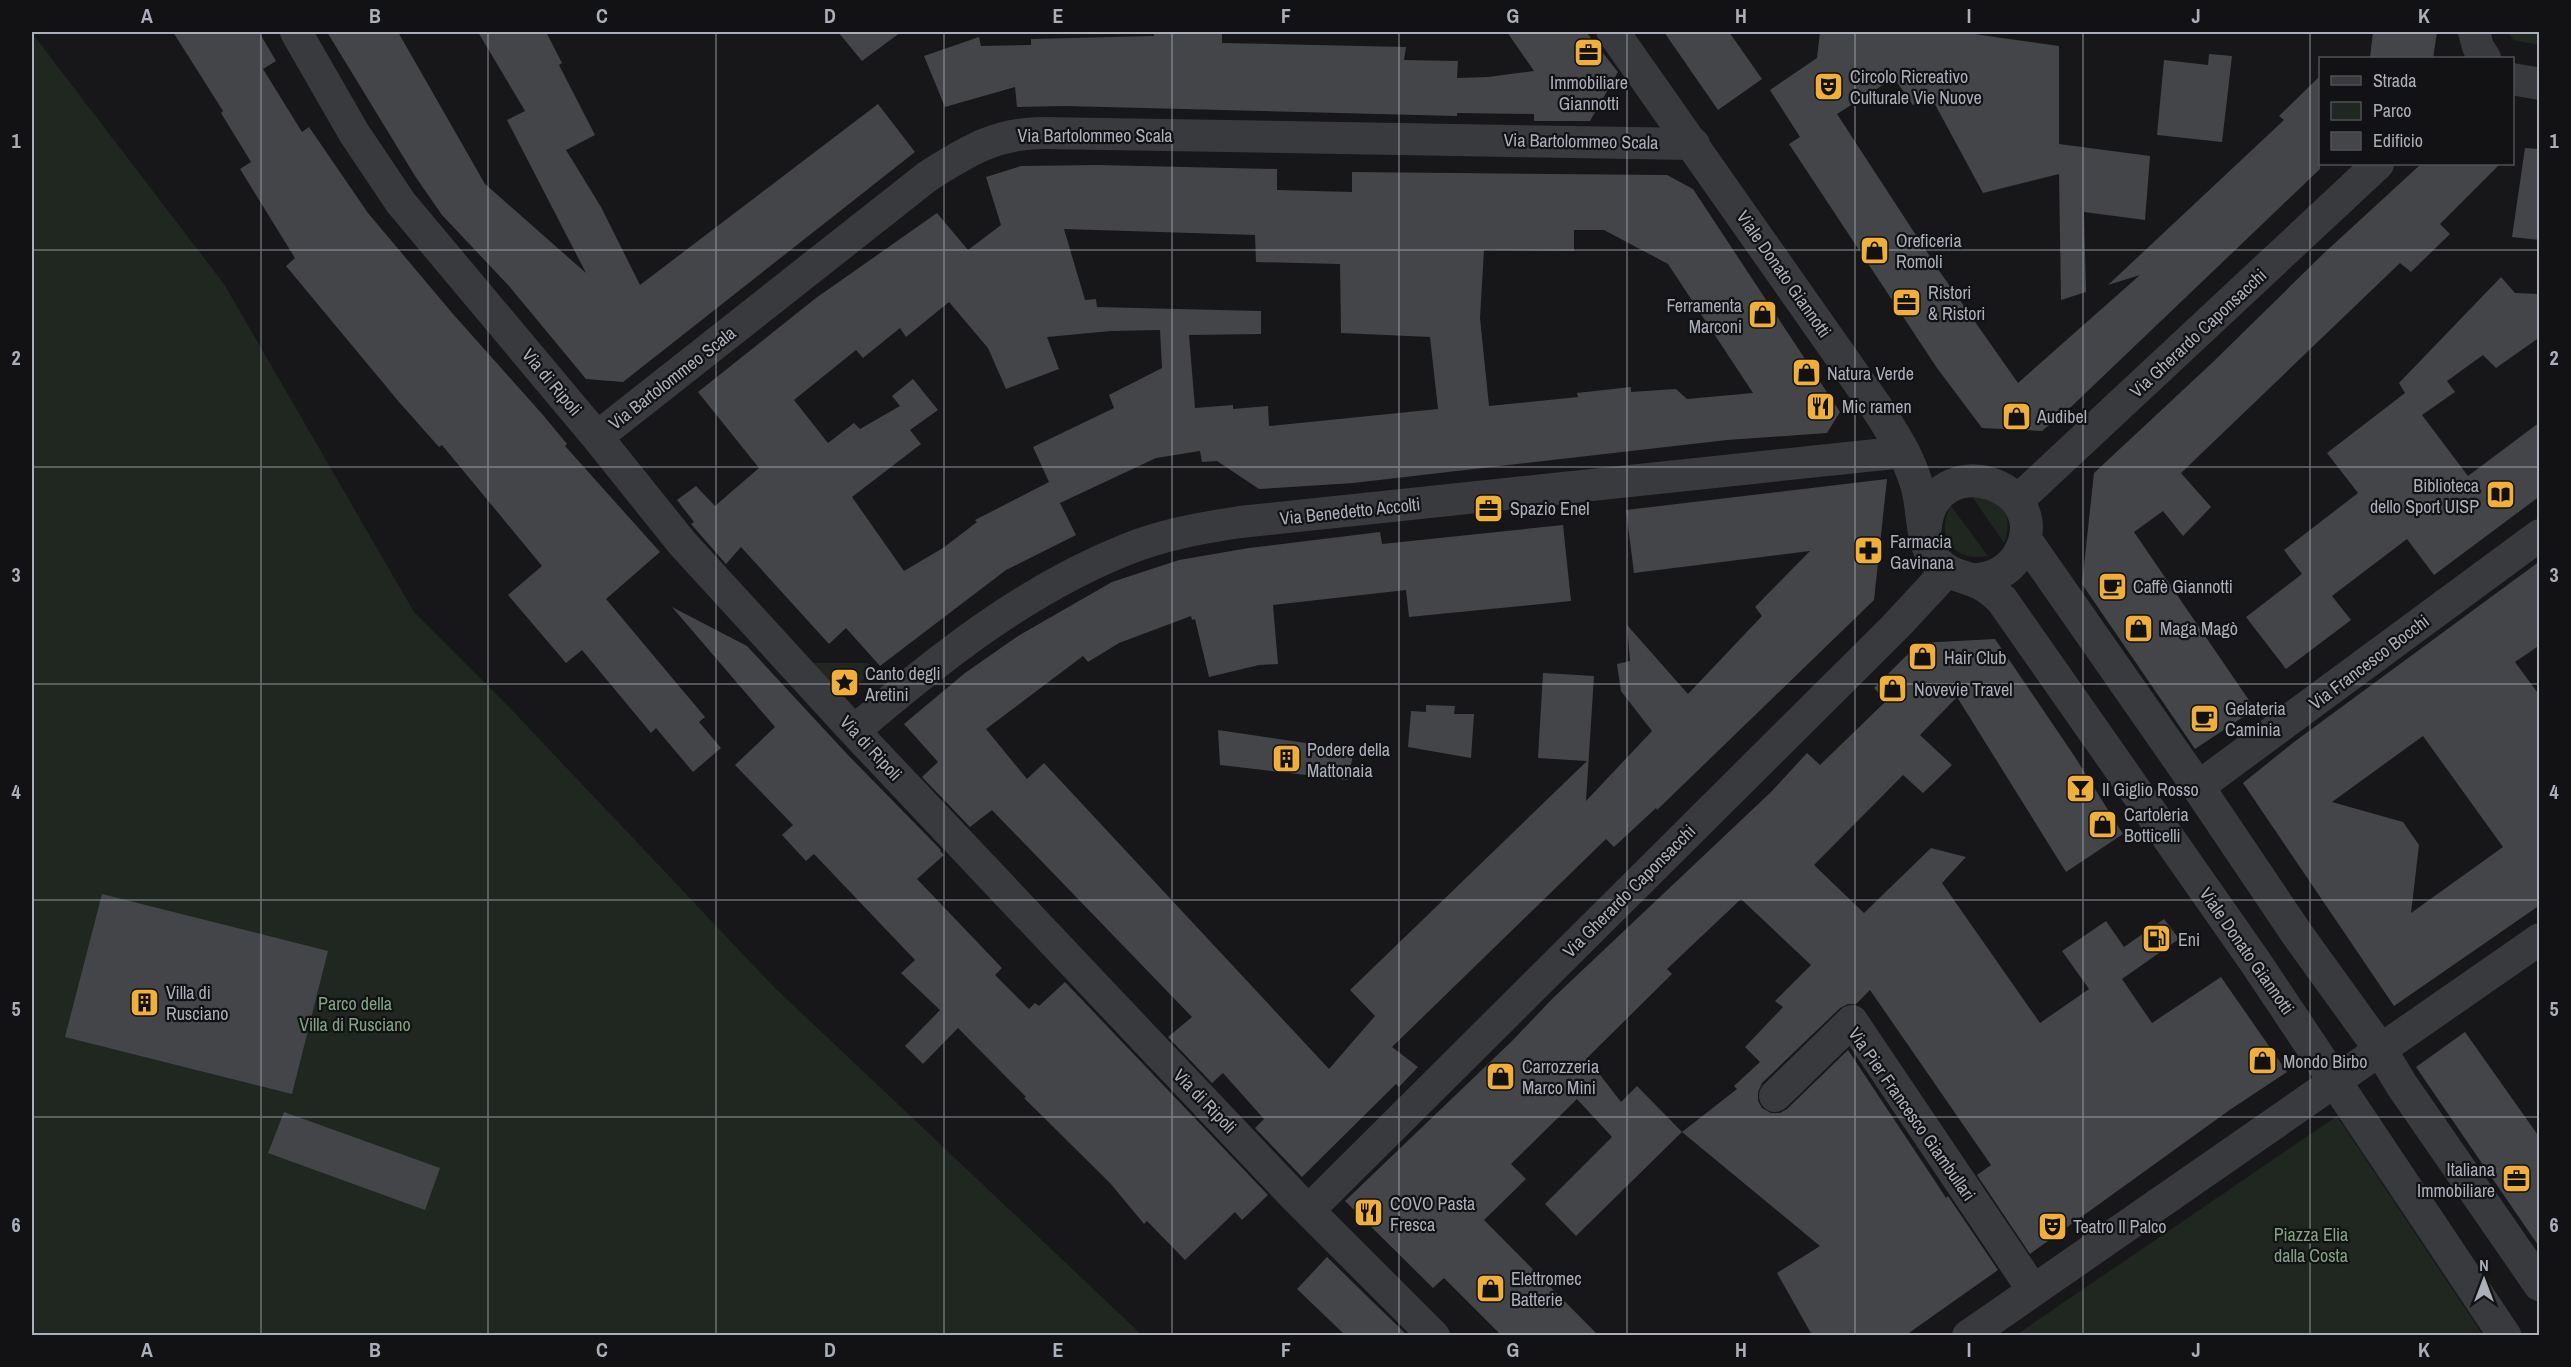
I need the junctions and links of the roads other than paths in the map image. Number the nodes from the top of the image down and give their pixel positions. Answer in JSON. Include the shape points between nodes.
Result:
{"nodes":[{"id":1,"x":296,"y":32,"type":"edge"},
{"id":2,"x":1613,"y":32,"type":"edge"},
{"id":3,"x":2474,"y":32,"type":"edge"},
{"id":4,"x":2484,"y":57,"type":"edge"},
{"id":5,"x":2514,"y":79,"type":"edge"},
{"id":6,"x":2540,"y":84,"type":"edge"},
{"id":7,"x":1694,"y":144,"type":"junction"},
{"id":8,"x":2377,"y":165,"type":"edge"},
{"id":9,"x":597,"y":437,"type":"junction"},
{"id":10,"x":1904,"y":452,"type":"junction"},
{"id":11,"x":2017,"y":501,"type":"junction"},
{"id":12,"x":1925,"y":530,"type":"junction"},
{"id":13,"x":2540,"y":535,"type":"edge"},
{"id":14,"x":2025,"y":539,"type":"junction"},
{"id":15,"x":1960,"y":575,"type":"junction"},
{"id":16,"x":854,"y":731,"type":"junction"},
{"id":17,"x":2198,"y":787,"type":"junction"},
{"id":18,"x":2540,"y":939,"type":"edge"},
{"id":19,"x":2380,"y":1049,"type":"junction"},
{"id":20,"x":2334,"y":1080,"type":"junction"},
{"id":21,"x":1774,"y":1096,"type":"dead end"},
{"id":22,"x":1309,"y":1210,"type":"junction"},
{"id":23,"x":2540,"y":1285,"type":"edge"},
{"id":24,"x":2033,"y":1290,"type":"junction"},
{"id":25,"x":1434,"y":1335,"type":"edge"},
{"id":26,"x":1968,"y":1335,"type":"edge"},
{"id":27,"x":2505,"y":1335,"type":"edge"}],
"edges":[{"from":1,"to":9,"type":"street","name":"Via di Ripoli","via":[[354,133],[401,203]]},
{"from":2,"to":7,"type":"street","name":"Viale Donato Giannotti"},
{"from":3,"to":4,"type":"street"},
{"from":5,"to":6,"type":"street"},
{"from":7,"to":9,"type":"street","name":"Via Bartolommeo Scala","via":[[1043,133],[1000,138],[983,143],[928,176]]},
{"from":7,"to":10,"type":"street","name":"Viale Donato Giannotti","via":[[1878,408]]},
{"from":8,"to":11,"type":"street","name":"Via Gherardo Caponsacchi"},
{"from":9,"to":16,"type":"street","name":"Via di Ripoli","via":[[682,543]]},
{"from":10,"to":12,"type":"street","name":"Viale Donato Giannotti","via":[[1917,486]]},
{"from":10,"to":16,"type":"street","name":"Via Benedetto Accolti","via":[[1240,522],[1182,532],[1126,550],[1035,595],[956,647]]},
{"from":11,"to":12,"type":"street","via":[[1988,482],[1957,483],[1932,504]]},
{"from":11,"to":14,"type":"street","via":[[2024,519]]},
{"from":12,"to":15,"type":"street","name":"Viale Donato Giannotti","via":[[1931,553]]},
{"from":13,"to":17,"type":"street","name":"Via Francesco Bocchi"},
{"from":14,"to":15,"type":"street","via":[[2009,567],[1992,577]]},
{"from":14,"to":17,"type":"street"},
{"from":15,"to":20,"type":"street","name":"Viale Donato Giannotti","via":[[1993,591],[2002,600]]},
{"from":15,"to":22,"type":"street","name":"Via Gherardo Caponsacchi","via":[[1895,627]]},
{"from":16,"to":22,"type":"street","name":"Via di Ripoli"},
{"from":17,"to":19,"type":"street"},
{"from":18,"to":19,"type":"street"},
{"from":19,"to":20,"type":"street"},
{"from":19,"to":23,"type":"street"},
{"from":20,"to":24,"type":"street"},
{"from":20,"to":27,"type":"street","name":"Viale Donato Giannotti"},
{"from":21,"to":24,"type":"street","name":"Via Pier Francesco Giambullari","via":[[1852,1022]]},
{"from":22,"to":25,"type":"street","name":"Via di Ripoli"},
{"from":24,"to":26,"type":"street"}]}
